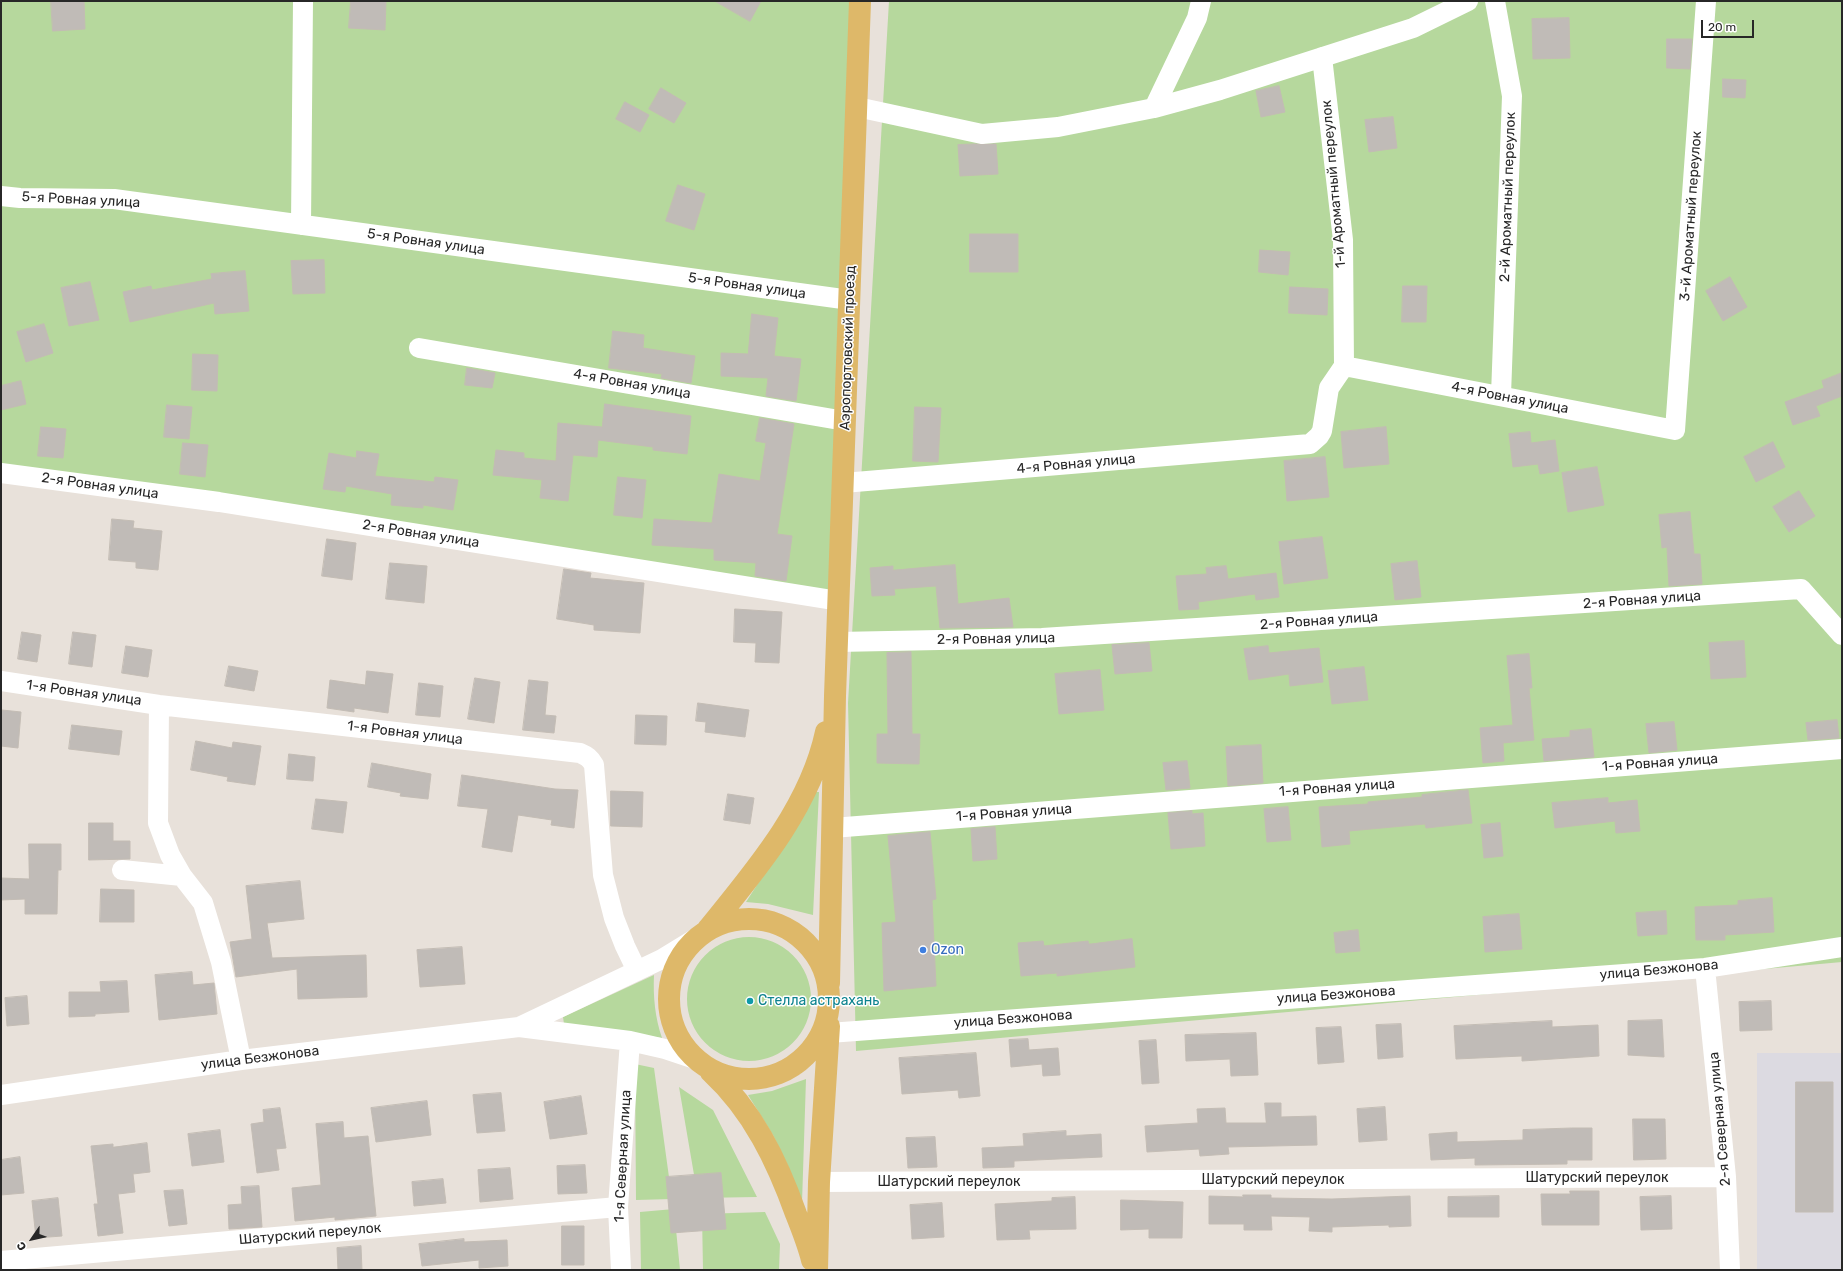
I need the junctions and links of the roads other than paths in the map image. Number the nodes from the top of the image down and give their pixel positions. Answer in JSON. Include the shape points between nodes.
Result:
{"nodes":[{"id":1,"x":303,"y":1,"type":"edge"},
{"id":2,"x":860,"y":1,"type":"edge"},
{"id":3,"x":1201,"y":1,"type":"edge"},
{"id":4,"x":1468,"y":1,"type":"edge"},
{"id":5,"x":1495,"y":1,"type":"edge"},
{"id":6,"x":1706,"y":1,"type":"edge"},
{"id":7,"x":1434,"y":9,"type":"edge"},
{"id":8,"x":1322,"y":57,"type":"junction"},
{"id":9,"x":857,"y":107,"type":"junction"},
{"id":10,"x":1154,"y":108,"type":"junction"},
{"id":11,"x":1,"y":196,"type":"edge"},
{"id":12,"x":301,"y":225,"type":"junction"},
{"id":13,"x":850,"y":300,"type":"junction"},
{"id":14,"x":419,"y":348,"type":"dead end"},
{"id":15,"x":1344,"y":366,"type":"junction"},
{"id":16,"x":1501,"y":395,"type":"junction"},
{"id":17,"x":845,"y":421,"type":"junction"},
{"id":18,"x":1676,"y":430,"type":"joint"},
{"id":19,"x":1,"y":473,"type":"edge"},
{"id":20,"x":843,"y":484,"type":"junction"},
{"id":21,"x":839,"y":601,"type":"junction"},
{"id":22,"x":1842,"y":635,"type":"edge"},
{"id":23,"x":837,"y":642,"type":"junction"},
{"id":24,"x":1,"y":681,"type":"edge"},
{"id":25,"x":835,"y":696,"type":"junction"},
{"id":26,"x":158,"y":704,"type":"junction"},
{"id":27,"x":1842,"y":749,"type":"edge"},
{"id":28,"x":832,"y":828,"type":"junction"},
{"id":29,"x":122,"y":870,"type":"dead end"},
{"id":30,"x":182,"y":876,"type":"junction"},
{"id":31,"x":702,"y":934,"type":"junction"},
{"id":32,"x":1842,"y":947,"type":"edge"},
{"id":33,"x":1705,"y":968,"type":"junction"},
{"id":34,"x":638,"y":971,"type":"junction"},
{"id":35,"x":829,"y":983,"type":"junction"},
{"id":36,"x":829,"y":1024,"type":"junction"},
{"id":37,"x":520,"y":1027,"type":"junction"},
{"id":38,"x":630,"y":1041,"type":"junction"},
{"id":39,"x":241,"y":1060,"type":"junction"},
{"id":40,"x":700,"y":1062,"type":"junction"},
{"id":41,"x":1,"y":1095,"type":"edge"},
{"id":42,"x":1726,"y":1177,"type":"junction"},
{"id":43,"x":819,"y":1182,"type":"junction"},
{"id":44,"x":618,"y":1207,"type":"junction"},
{"id":45,"x":1,"y":1261,"type":"edge"},
{"id":46,"x":620,"y":1270,"type":"edge"},
{"id":47,"x":815,"y":1270,"type":"edge"},
{"id":48,"x":1730,"y":1270,"type":"edge"}],
"edges":[{"from":1,"to":12,"type":"street"},
{"from":2,"to":9,"type":"main road","name":"Аэропортовский проезд"},
{"from":3,"to":10,"type":"street","via":[[1197,18]]},
{"from":4,"to":7,"type":"street"},
{"from":5,"to":16,"type":"street","name":"2-й Ароматный переулок","via":[[1512,96]]},
{"from":6,"to":18,"type":"street","name":"3-й Ароматный переулок"},
{"from":7,"to":8,"type":"street","via":[[1413,28]]},
{"from":8,"to":10,"type":"street"},
{"from":8,"to":15,"type":"street","name":"1-й Ароматный переулок","via":[[1342,240]]},
{"from":9,"to":10,"type":"street","via":[[982,134],[1058,127]]},
{"from":9,"to":13,"type":"main road","name":"Аэропортовский проезд"},
{"from":11,"to":12,"type":"street","name":"5-я Ровная улица","via":[[114,199]]},
{"from":12,"to":13,"type":"street","name":"5-я Ровная улица"},
{"from":13,"to":17,"type":"main road","name":"Аэропортовский проезд"},
{"from":14,"to":17,"type":"street","name":"4-я Ровная улица"},
{"from":15,"to":16,"type":"street","name":"4-я Ровная улица"},
{"from":15,"to":20,"type":"street","name":"4-я Ровная улица","via":[[1329,388],[1322,430],[1310,444]]},
{"from":16,"to":18,"type":"street","name":"4-я Ровная улица"},
{"from":17,"to":20,"type":"main road","name":"Аэропортовский проезд"},
{"from":19,"to":21,"type":"street","name":"2-я Ровная улица","via":[[219,502]]},
{"from":20,"to":21,"type":"main road","name":"Аэропортовский проезд"},
{"from":21,"to":23,"type":"main road","name":"Аэропортовский проезд"},
{"from":22,"to":23,"type":"street","name":"2-я Ровная улица","via":[[1801,589],[1042,638]]},
{"from":23,"to":25,"type":"main road","name":"Аэропортовский проезд"},
{"from":24,"to":26,"type":"street","name":"1-я Ровная улица"},
{"from":25,"to":28,"type":"main road"},
{"from":25,"to":31,"type":"main road","via":[[814,774],[796,808],[752,875]]},
{"from":26,"to":30,"type":"street","via":[[158,823],[170,855]]},
{"from":26,"to":34,"type":"street","name":"1-я Ровная улица","via":[[580,753],[586,756],[594,765],[603,875],[614,918]]},
{"from":27,"to":28,"type":"street","name":"1-я Ровная улица"},
{"from":28,"to":35,"type":"main road"},
{"from":29,"to":30,"type":"street"},
{"from":30,"to":39,"type":"street","via":[[203,903],[221,962]]},
{"from":31,"to":34,"type":"street"},
{"from":31,"to":35,"type":"main road","via":[[734,920],[765,920],[794,932],[816,954]]},
{"from":31,"to":40,"type":"main road","via":[[682,954],[670,983],[670,1015],[682,1044]]},
{"from":32,"to":33,"type":"street","name":"улица Безжонова"},
{"from":33,"to":36,"type":"street","name":"улица Безжонова"},
{"from":33,"to":42,"type":"street","name":"2-я Северная улица"},
{"from":34,"to":37,"type":"street"},
{"from":35,"to":36,"type":"main road"},
{"from":36,"to":40,"type":"main road","via":[[817,1044],[794,1066],[765,1078],[734,1078]]},
{"from":36,"to":43,"type":"main road"},
{"from":37,"to":38,"type":"street"},
{"from":37,"to":39,"type":"street","name":"улица Безжонова"},
{"from":38,"to":40,"type":"street","via":[[665,1049]]},
{"from":38,"to":44,"type":"street","name":"1-я Северная улица"},
{"from":39,"to":41,"type":"street","name":"улица Безжонова"},
{"from":40,"to":47,"type":"main road","via":[[727,1087],[765,1143],[792,1202]]},
{"from":42,"to":43,"type":"street","name":"Шатурский переулок"},
{"from":42,"to":48,"type":"street","name":"2-я Северная улица"},
{"from":43,"to":47,"type":"main road"},
{"from":44,"to":45,"type":"street","name":"Шатурский переулок"},
{"from":44,"to":46,"type":"street","name":"1-я Северная улица"}]}
